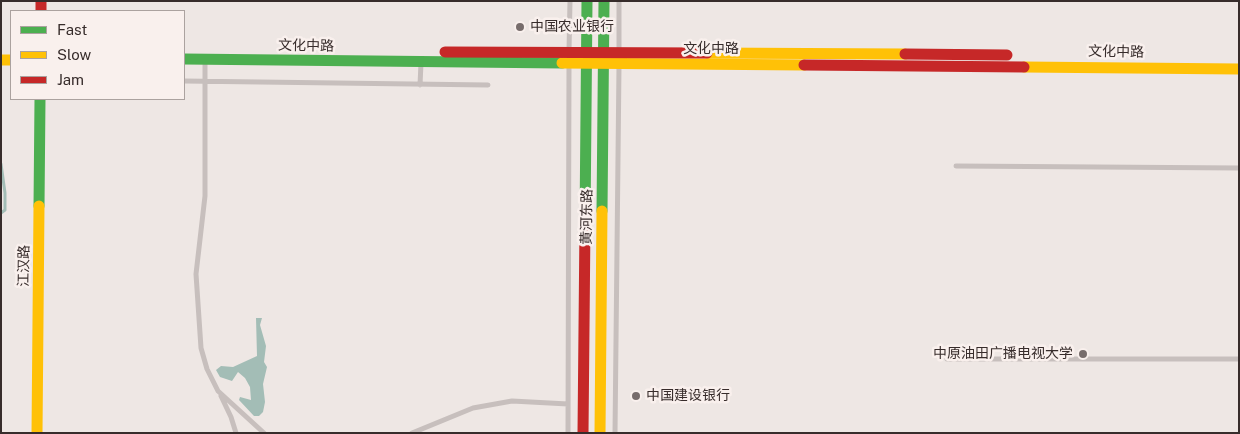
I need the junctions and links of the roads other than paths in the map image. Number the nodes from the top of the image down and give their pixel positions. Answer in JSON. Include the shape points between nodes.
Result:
{"nodes":[{"id":1,"x":570,"y":1,"type":"edge"},
{"id":2,"x":587,"y":1,"type":"edge"},
{"id":3,"x":604,"y":1,"type":"edge"},
{"id":4,"x":619,"y":1,"type":"edge"},
{"id":5,"x":185,"y":49,"type":"edge"},
{"id":6,"x":1239,"y":58,"type":"edge"},
{"id":7,"x":185,"y":59,"type":"edge"},
{"id":8,"x":569,"y":59,"type":"junction"},
{"id":9,"x":586,"y":59,"type":"junction"},
{"id":10,"x":604,"y":59,"type":"junction"},
{"id":11,"x":619,"y":59,"type":"junction"},
{"id":12,"x":205,"y":60,"type":"junction"},
{"id":13,"x":421,"y":62,"type":"junction"},
{"id":14,"x":1239,"y":69,"type":"edge"},
{"id":15,"x":185,"y":82,"type":"edge"},
{"id":16,"x":204,"y":82,"type":"junction"},
{"id":17,"x":420,"y":84,"type":"junction"},
{"id":18,"x":488,"y":86,"type":"dead end"},
{"id":19,"x":40,"y":100,"type":"edge"},
{"id":20,"x":956,"y":166,"type":"dead end"},
{"id":21,"x":1239,"y":168,"type":"edge"},
{"id":22,"x":947,"y":359,"type":"dead end"},
{"id":23,"x":1239,"y":359,"type":"edge"},
{"id":24,"x":218,"y":391,"type":"junction"},
{"id":25,"x":568,"y":404,"type":"junction"},
{"id":26,"x":37,"y":433,"type":"edge"},
{"id":27,"x":236,"y":433,"type":"edge"},
{"id":28,"x":264,"y":433,"type":"edge"},
{"id":29,"x":412,"y":433,"type":"edge"},
{"id":30,"x":568,"y":433,"type":"edge"},
{"id":31,"x":583,"y":433,"type":"edge"},
{"id":32,"x":600,"y":433,"type":"edge"},
{"id":33,"x":615,"y":433,"type":"edge"}],
"edges":[{"from":1,"to":8,"type":"lane"},
{"from":2,"to":9,"type":"street","name":"黄河东路"},
{"from":3,"to":10,"type":"street","name":"黄河东路"},
{"from":4,"to":11,"type":"lane"},
{"from":5,"to":8,"type":"street","name":"文化中路"},
{"from":6,"to":11,"type":"street","name":"文化中路","via":[[886,54]]},
{"from":7,"to":12,"type":"street","name":"文化中路"},
{"from":8,"to":9,"type":"street","name":"文化中路"},
{"from":8,"to":13,"type":"street","name":"文化中路"},
{"from":8,"to":25,"type":"lane"},
{"from":9,"to":10,"type":"street","name":"文化中路"},
{"from":9,"to":31,"type":"street","name":"黄河东路"},
{"from":10,"to":11,"type":"street","name":"文化中路"},
{"from":10,"to":32,"type":"street","name":"黄河东路"},
{"from":11,"to":14,"type":"street","name":"文化中路"},
{"from":11,"to":33,"type":"lane"},
{"from":12,"to":13,"type":"street","name":"文化中路"},
{"from":12,"to":16,"type":"lane"},
{"from":13,"to":17,"type":"lane"},
{"from":15,"to":16,"type":"lane"},
{"from":16,"to":17,"type":"lane"},
{"from":16,"to":24,"type":"lane","via":[[206,174],[197,252],[197,303],[201,348]]},
{"from":17,"to":18,"type":"lane"},
{"from":19,"to":26,"type":"street","name":"江汉路"},
{"from":20,"to":21,"type":"lane"},
{"from":22,"to":23,"type":"lane"},
{"from":24,"to":27,"type":"lane"},
{"from":24,"to":28,"type":"lane"},
{"from":25,"to":29,"type":"lane","via":[[512,401],[473,408]]},
{"from":25,"to":30,"type":"lane"}]}
